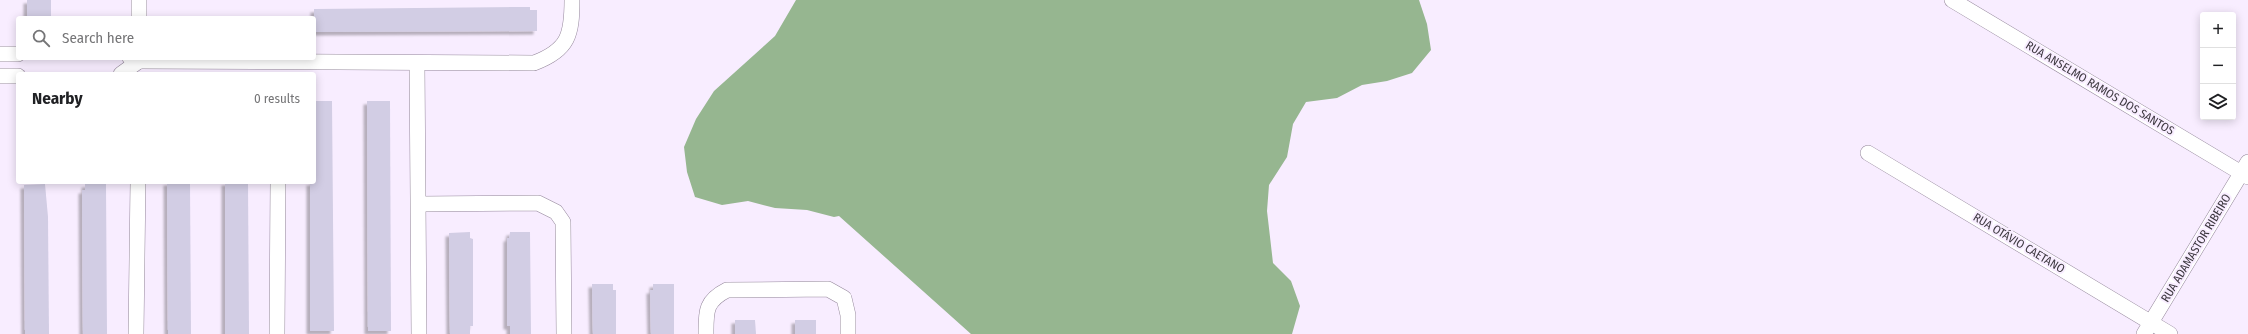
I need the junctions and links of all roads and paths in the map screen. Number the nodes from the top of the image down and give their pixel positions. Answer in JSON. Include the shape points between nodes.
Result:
{"nodes":[{"id":1,"x":139,"y":0,"type":"edge"},
{"id":2,"x":572,"y":0,"type":"edge"},
{"id":3,"x":1952,"y":0,"type":"edge"},
{"id":4,"x":139,"y":16,"type":"edge"},
{"id":5,"x":0,"y":54,"type":"edge"},
{"id":6,"x":16,"y":54,"type":"edge"},
{"id":7,"x":137,"y":63,"type":"edge"},
{"id":8,"x":417,"y":63,"type":"junction"},
{"id":9,"x":278,"y":67,"type":"edge"},
{"id":10,"x":124,"y":72,"type":"edge"},
{"id":11,"x":0,"y":76,"type":"edge"},
{"id":12,"x":16,"y":76,"type":"edge"},
{"id":13,"x":1868,"y":153,"type":"dead end"},
{"id":14,"x":2246,"y":171,"type":"edge"},
{"id":15,"x":138,"y":184,"type":"edge"},
{"id":16,"x":278,"y":184,"type":"edge"},
{"id":17,"x":419,"y":204,"type":"junction"},
{"id":18,"x":2147,"y":328,"type":"edge"},
{"id":19,"x":136,"y":334,"type":"edge"},
{"id":20,"x":277,"y":334,"type":"edge"},
{"id":21,"x":419,"y":334,"type":"edge"},
{"id":22,"x":564,"y":334,"type":"edge"},
{"id":23,"x":706,"y":334,"type":"edge"},
{"id":24,"x":848,"y":334,"type":"edge"},
{"id":25,"x":2170,"y":334,"type":"edge"}],
"edges":[{"from":1,"to":4,"type":"street"},
{"from":2,"to":8,"type":"street","via":[[572,27],[568,38],[561,47],[544,59],[534,63]]},
{"from":3,"to":14,"type":"street","name":"RUA ANSELMO RAMOS DOS SANTOS"},
{"from":5,"to":6,"type":"street"},
{"from":7,"to":9,"type":"street"},
{"from":7,"to":10,"type":"street"},
{"from":8,"to":9,"type":"street"},
{"from":8,"to":17,"type":"street"},
{"from":11,"to":12,"type":"street"},
{"from":13,"to":18,"type":"street","name":"RUA OTÁVIO CAETANO"},
{"from":14,"to":18,"type":"street","name":"RUA ADAMASTOR RIBEIRO"},
{"from":15,"to":19,"type":"street"},
{"from":16,"to":20,"type":"street"},
{"from":17,"to":21,"type":"street"},
{"from":17,"to":22,"type":"street","via":[[538,203],[556,212],[563,222]]},
{"from":18,"to":25,"type":"street","name":"RUA OTÁVIO CAETANO"},
{"from":23,"to":24,"type":"street","via":[[706,311],[714,296],[727,290],[828,289],[844,298],[848,315]]}]}
